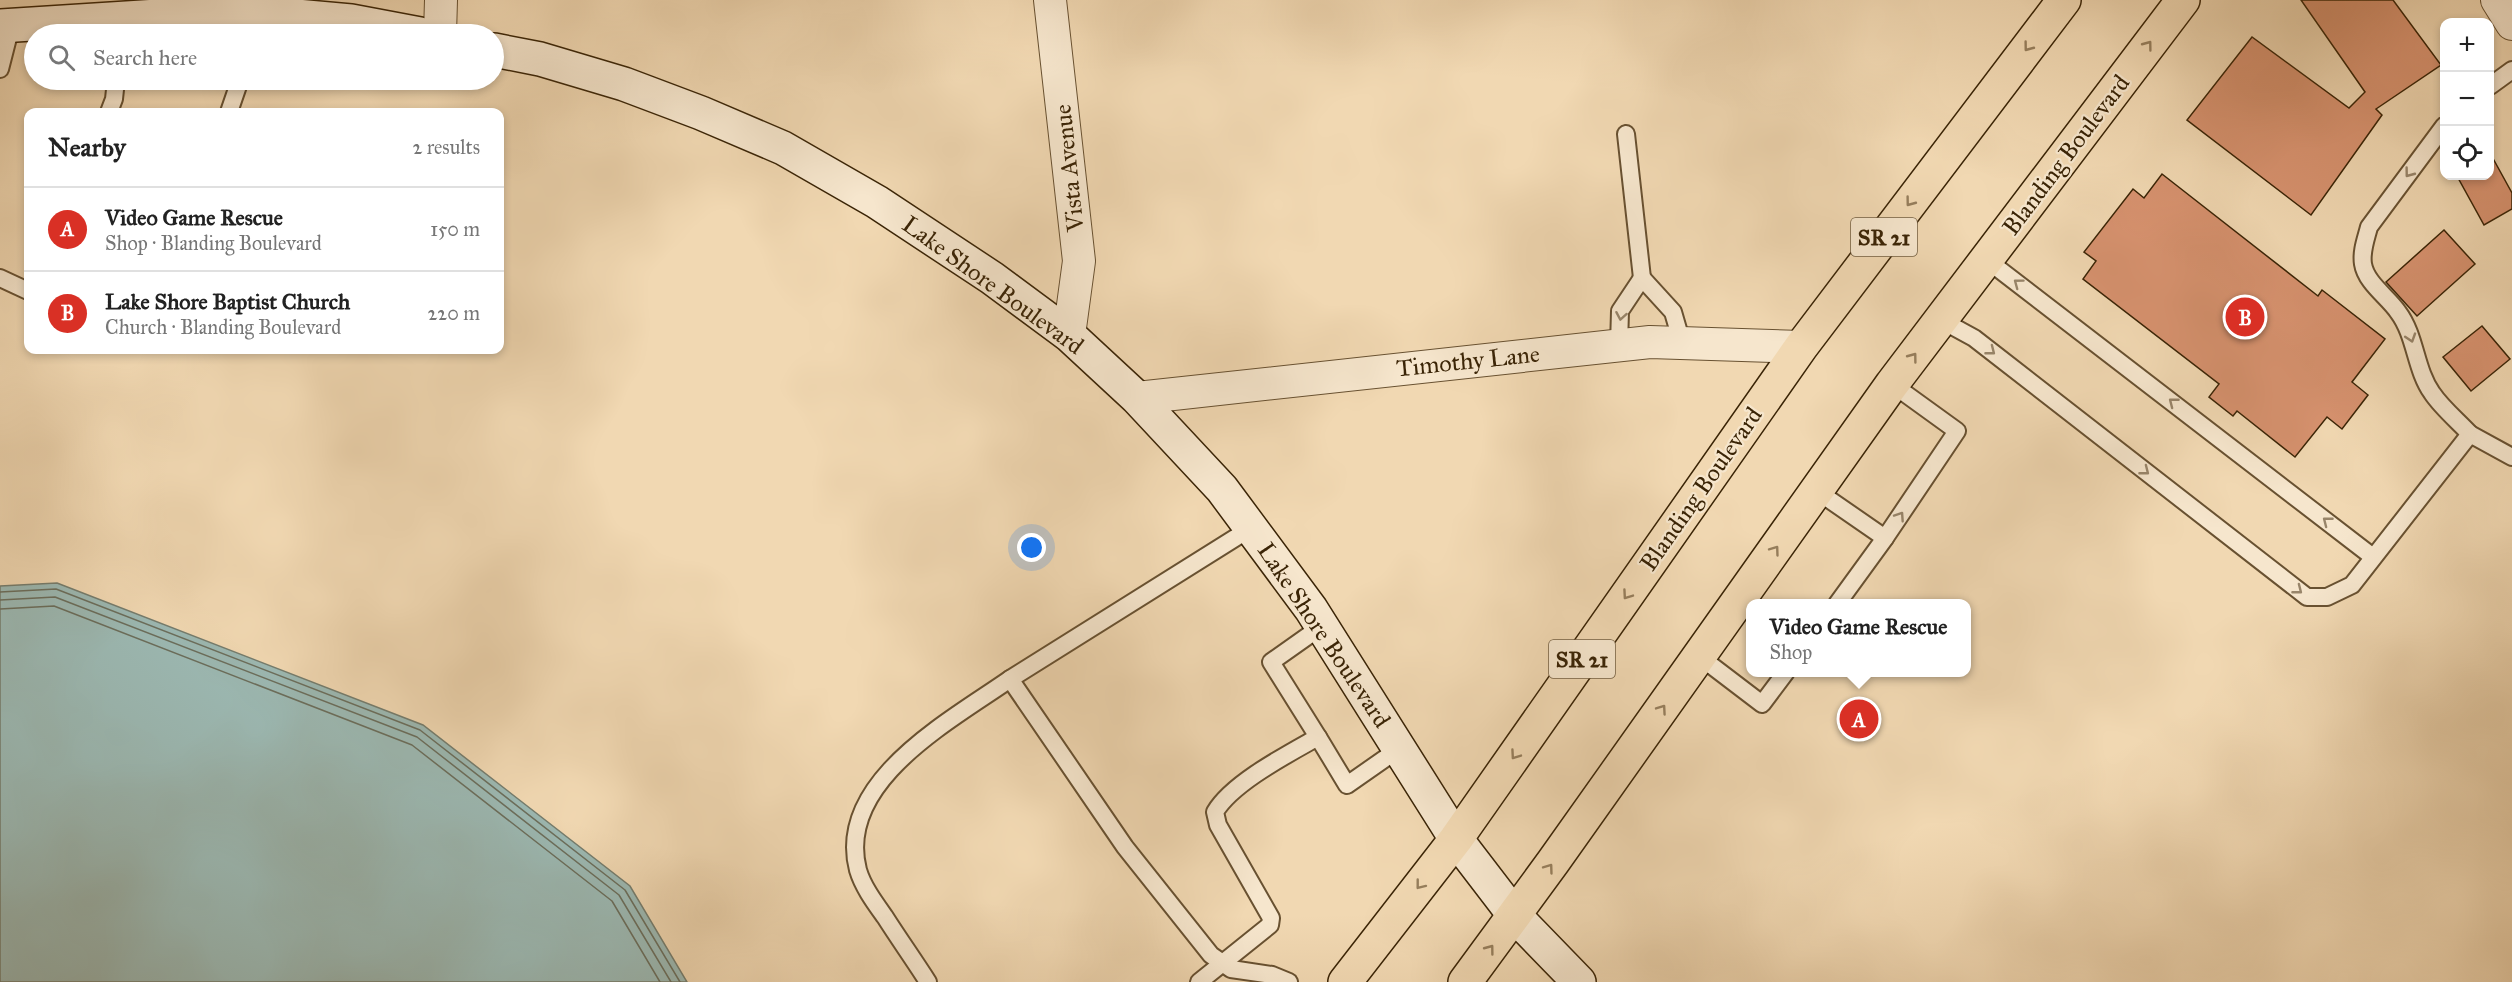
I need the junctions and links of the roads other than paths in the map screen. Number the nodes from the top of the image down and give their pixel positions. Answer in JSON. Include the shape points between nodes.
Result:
{"nodes":[{"id":1,"x":441,"y":0,"type":"edge"},
{"id":2,"x":1050,"y":0,"type":"edge"},
{"id":3,"x":2064,"y":0,"type":"edge"},
{"id":4,"x":2183,"y":0,"type":"edge"},
{"id":5,"x":2497,"y":0,"type":"edge"},
{"id":6,"x":304,"y":8,"type":"edge"},
{"id":7,"x":137,"y":24,"type":"edge"},
{"id":8,"x":254,"y":24,"type":"edge"},
{"id":9,"x":367,"y":24,"type":"edge"},
{"id":10,"x":440,"y":24,"type":"edge"},
{"id":11,"x":2512,"y":24,"type":"edge"},
{"id":12,"x":5,"y":26,"type":"edge"},
{"id":13,"x":24,"y":26,"type":"edge"},
{"id":14,"x":504,"y":52,"type":"edge"},
{"id":15,"x":0,"y":69,"type":"edge"},
{"id":16,"x":2512,"y":70,"type":"edge"},
{"id":17,"x":2494,"y":83,"type":"edge"},
{"id":18,"x":115,"y":90,"type":"edge"},
{"id":19,"x":237,"y":90,"type":"edge"},
{"id":20,"x":111,"y":108,"type":"edge"},
{"id":21,"x":230,"y":108,"type":"edge"},
{"id":22,"x":2440,"y":133,"type":"edge"},
{"id":23,"x":1626,"y":134,"type":"dead end"},
{"id":24,"x":1987,"y":260,"type":"junction"},
{"id":25,"x":0,"y":278,"type":"edge"},
{"id":26,"x":1642,"y":278,"type":"junction"},
{"id":27,"x":24,"y":289,"type":"edge"},
{"id":28,"x":1941,"y":320,"type":"junction"},
{"id":29,"x":1069,"y":335,"type":"junction"},
{"id":30,"x":1682,"y":343,"type":"junction"},
{"id":31,"x":1619,"y":345,"type":"junction"},
{"id":32,"x":1801,"y":347,"type":"junction"},
{"id":33,"x":1892,"y":384,"type":"junction"},
{"id":34,"x":1137,"y":398,"type":"junction"},
{"id":35,"x":2470,"y":434,"type":"junction"},
{"id":36,"x":2512,"y":457,"type":"edge"},
{"id":37,"x":1817,"y":491,"type":"junction"},
{"id":38,"x":1251,"y":528,"type":"junction"},
{"id":39,"x":1885,"y":538,"type":"junction"},
{"id":40,"x":2373,"y":557,"type":"junction"},
{"id":41,"x":1840,"y":599,"type":"edge"},
{"id":42,"x":1322,"y":626,"type":"junction"},
{"id":43,"x":1699,"y":656,"type":"junction"},
{"id":44,"x":1782,"y":677,"type":"edge"},
{"id":45,"x":1010,"y":679,"type":"junction"},
{"id":46,"x":1318,"y":737,"type":"junction"},
{"id":47,"x":1400,"y":748,"type":"junction"},
{"id":48,"x":1456,"y":839,"type":"junction"},
{"id":49,"x":1515,"y":916,"type":"junction"},
{"id":50,"x":1222,"y":965,"type":"junction"},
{"id":51,"x":928,"y":982,"type":"edge"},
{"id":52,"x":1200,"y":982,"type":"edge"},
{"id":53,"x":1290,"y":982,"type":"edge"},
{"id":54,"x":1345,"y":982,"type":"edge"},
{"id":55,"x":1465,"y":982,"type":"edge"},
{"id":56,"x":1579,"y":982,"type":"edge"}],
"edges":[{"from":1,"to":10,"type":"street"},
{"from":2,"to":29,"type":"street","name":"Vista Avenue","via":[[1080,261]]},
{"from":3,"to":32,"type":"main road","name":"Blanding Boulevard","number":"SR 21","one_way":true},
{"from":24,"to":4,"type":"main road","name":"Blanding Boulevard","one_way":true},
{"from":5,"to":11,"type":"street"},
{"from":6,"to":8,"type":"street"},
{"from":6,"to":9,"type":"street"},
{"from":7,"to":8,"type":"street","via":[[205,13]]},
{"from":12,"to":13,"type":"street"},
{"from":12,"to":15,"type":"lane"},
{"from":14,"to":29,"type":"street","name":"Lake Shore Boulevard","via":[[624,84],[783,148],[877,202],[992,278]]},
{"from":16,"to":17,"type":"lane"},
{"from":18,"to":20,"type":"lane"},
{"from":19,"to":21,"type":"lane"},
{"from":22,"to":35,"type":"lane","one_way":true,"via":[[2369,227],[2363,265],[2410,332],[2431,393]]},
{"from":23,"to":26,"type":"lane"},
{"from":24,"to":28,"type":"main road","name":"Blanding Boulevard"},
{"from":40,"to":24,"type":"lane","one_way":true},
{"from":25,"to":27,"type":"lane"},
{"from":26,"to":30,"type":"lane","via":[[1673,312]]},
{"from":26,"to":31,"type":"lane","one_way":true,"via":[[1620,311]]},
{"from":33,"to":28,"type":"main road","name":"Blanding Boulevard","one_way":true},
{"from":28,"to":40,"type":"lane","one_way":true,"via":[[1974,338],[2307,597],[2327,597],[2352,585]]},
{"from":29,"to":34,"type":"street","name":"Lake Shore Boulevard"},
{"from":30,"to":31,"type":"street","name":"Timothy Lane"},
{"from":30,"to":32,"type":"street","name":"Timothy Lane"},
{"from":31,"to":34,"type":"street","name":"Timothy Lane"},
{"from":32,"to":48,"type":"main road","name":"Blanding Boulevard","number":"SR 21","one_way":true},
{"from":33,"to":37,"type":"main road","name":"Blanding Boulevard"},
{"from":39,"to":33,"type":"lane","one_way":true,"via":[[1957,431]]},
{"from":34,"to":38,"type":"street","name":"Lake Shore Boulevard","via":[[1222,489]]},
{"from":35,"to":36,"type":"lane"},
{"from":35,"to":40,"type":"lane"},
{"from":37,"to":39,"type":"lane"},
{"from":43,"to":37,"type":"main road","name":"Blanding Boulevard","one_way":true},
{"from":38,"to":42,"type":"street","name":"Lake Shore Boulevard"},
{"from":38,"to":45,"type":"lane"},
{"from":39,"to":41,"type":"lane"},
{"from":42,"to":46,"type":"lane","via":[[1271,662]]},
{"from":42,"to":47,"type":"street","name":"Lake Shore Boulevard"},
{"from":43,"to":44,"type":"lane","via":[[1762,704]]},
{"from":49,"to":43,"type":"main road","name":"Blanding Boulevard","one_way":true},
{"from":45,"to":50,"type":"lane","via":[[1125,847]]},
{"from":45,"to":51,"type":"lane","via":[[906,753],[872,793],[859,819],[855,845],[858,870],[868,892]]},
{"from":46,"to":47,"type":"lane","via":[[1347,785]]},
{"from":46,"to":50,"type":"lane","via":[[1267,766],[1221,802],[1215,812],[1218,825],[1271,918],[1266,931]]},
{"from":47,"to":48,"type":"street","name":"Lake Shore Boulevard"},
{"from":48,"to":49,"type":"street","name":"Lake Shore Boulevard"},
{"from":48,"to":54,"type":"main road","name":"Blanding Boulevard","number":"SR 21","one_way":true},
{"from":55,"to":49,"type":"main road","name":"Blanding Boulevard","one_way":true},
{"from":49,"to":56,"type":"street","name":"Lake Shore Boulevard"},
{"from":50,"to":52,"type":"lane"},
{"from":50,"to":53,"type":"lane"}]}
